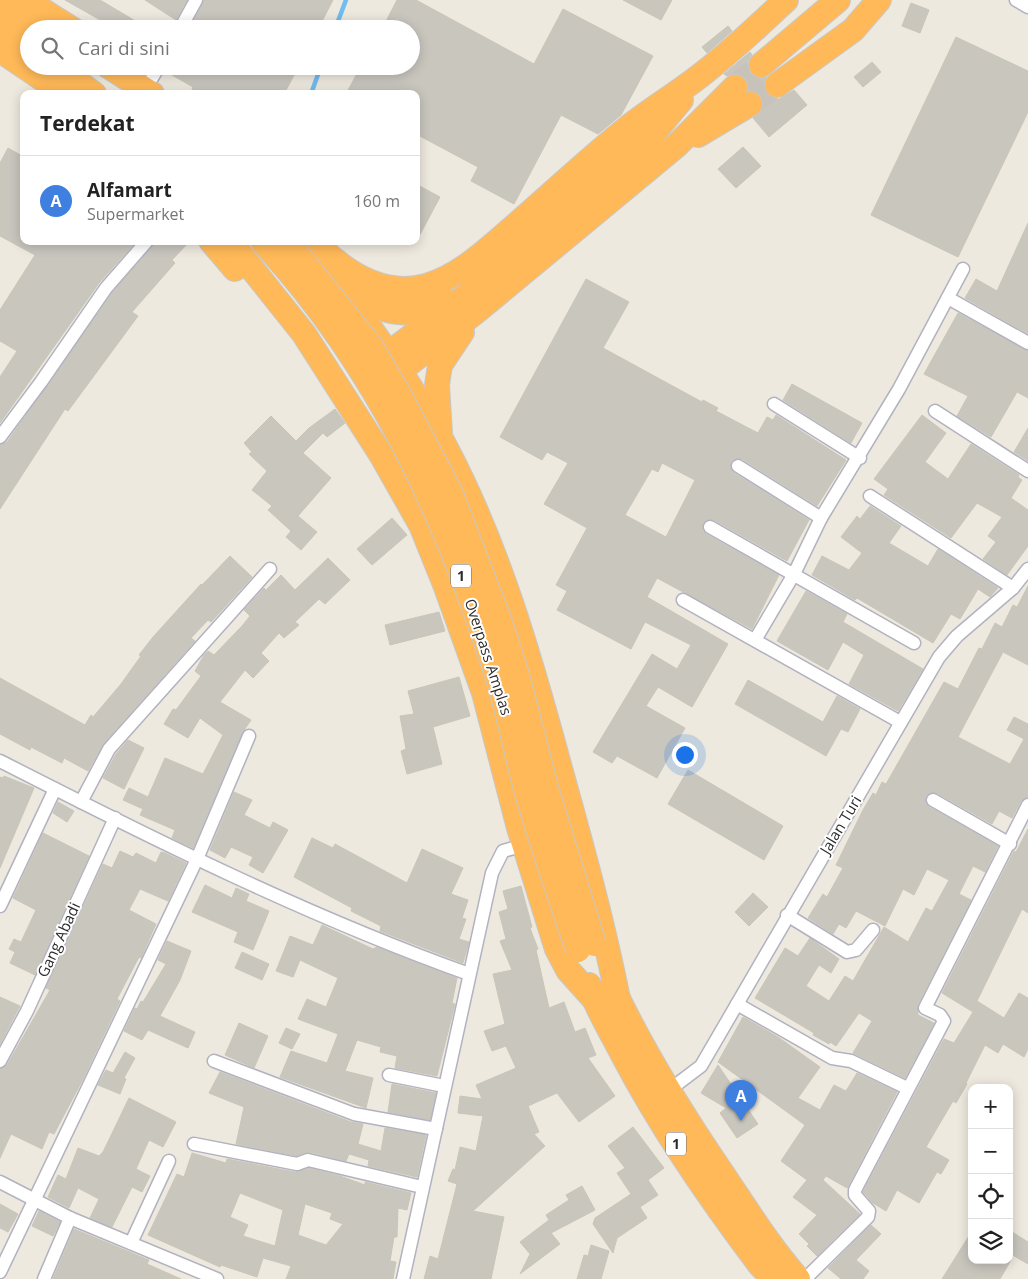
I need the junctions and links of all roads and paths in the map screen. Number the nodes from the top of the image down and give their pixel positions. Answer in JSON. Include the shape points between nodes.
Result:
{"nodes":[{"id":1,"x":26,"y":0,"type":"edge"},
{"id":2,"x":196,"y":0,"type":"edge"},
{"id":3,"x":786,"y":0,"type":"edge"},
{"id":4,"x":838,"y":0,"type":"edge"},
{"id":5,"x":879,"y":0,"type":"edge"},
{"id":6,"x":1016,"y":0,"type":"edge"},
{"id":7,"x":1028,"y":6,"type":"edge"},
{"id":8,"x":0,"y":7,"type":"edge"},
{"id":9,"x":24,"y":20,"type":"edge"},
{"id":10,"x":58,"y":20,"type":"edge"},
{"id":11,"x":185,"y":20,"type":"edge"},
{"id":12,"x":0,"y":30,"type":"edge"},
{"id":13,"x":20,"y":42,"type":"edge"},
{"id":14,"x":0,"y":50,"type":"edge"},
{"id":15,"x":20,"y":64,"type":"edge"},
{"id":16,"x":761,"y":65,"type":"tunnel mouth"},
{"id":17,"x":0,"y":66,"type":"edge"},
{"id":18,"x":37,"y":75,"type":"edge"},
{"id":19,"x":68,"y":75,"type":"edge"},
{"id":20,"x":104,"y":75,"type":"edge"},
{"id":21,"x":149,"y":76,"type":"edge"},
{"id":22,"x":701,"y":76,"type":"junction"},
{"id":23,"x":777,"y":85,"type":"tunnel mouth"},
{"id":24,"x":35,"y":90,"type":"edge"},
{"id":25,"x":59,"y":90,"type":"edge"},
{"id":26,"x":89,"y":90,"type":"edge"},
{"id":27,"x":123,"y":90,"type":"edge"},
{"id":28,"x":166,"y":90,"type":"edge"},
{"id":29,"x":743,"y":95,"type":"tunnel mouth"},
{"id":30,"x":144,"y":245,"type":"edge"},
{"id":31,"x":213,"y":245,"type":"edge"},
{"id":32,"x":233,"y":245,"type":"edge"},
{"id":33,"x":266,"y":245,"type":"edge"},
{"id":34,"x":291,"y":245,"type":"edge"},
{"id":35,"x":309,"y":245,"type":"edge"},
{"id":36,"x":319,"y":245,"type":"edge"},
{"id":37,"x":963,"y":269,"type":"dead end"},
{"id":38,"x":492,"y":276,"type":"junction"},
{"id":39,"x":341,"y":287,"type":"junction"},
{"id":40,"x":948,"y":298,"type":"junction"},
{"id":41,"x":478,"y":310,"type":"junction"},
{"id":42,"x":1028,"y":343,"type":"edge"},
{"id":43,"x":394,"y":362,"type":"junction"},
{"id":44,"x":334,"y":383,"type":"junction"},
{"id":45,"x":774,"y":404,"type":"dead end"},
{"id":46,"x":352,"y":410,"type":"junction"},
{"id":47,"x":934,"y":411,"type":"dead end"},
{"id":48,"x":0,"y":437,"type":"edge"},
{"id":49,"x":441,"y":438,"type":"junction"},
{"id":50,"x":860,"y":458,"type":"junction"},
{"id":51,"x":738,"y":466,"type":"dead end"},
{"id":52,"x":1028,"y":471,"type":"edge"},
{"id":53,"x":870,"y":496,"type":"dead end"},
{"id":54,"x":821,"y":518,"type":"junction"},
{"id":55,"x":710,"y":526,"type":"dead end"},
{"id":56,"x":270,"y":568,"type":"dead end"},
{"id":57,"x":1028,"y":569,"type":"edge"},
{"id":58,"x":794,"y":574,"type":"junction"},
{"id":59,"x":1013,"y":588,"type":"junction"},
{"id":60,"x":683,"y":600,"type":"dead end"},
{"id":61,"x":755,"y":640,"type":"junction"},
{"id":62,"x":914,"y":642,"type":"dead end"},
{"id":63,"x":900,"y":722,"type":"junction"},
{"id":64,"x":249,"y":736,"type":"dead end"},
{"id":65,"x":0,"y":762,"type":"edge"},
{"id":66,"x":55,"y":789,"type":"junction"},
{"id":67,"x":933,"y":800,"type":"dead end"},
{"id":68,"x":82,"y":802,"type":"junction"},
{"id":69,"x":1028,"y":805,"type":"edge"},
{"id":70,"x":115,"y":818,"type":"junction"},
{"id":71,"x":1010,"y":844,"type":"junction"},
{"id":72,"x":525,"y":845,"type":"junction"},
{"id":73,"x":197,"y":859,"type":"junction"},
{"id":74,"x":0,"y":906,"type":"edge"},
{"id":75,"x":787,"y":915,"type":"junction"},
{"id":76,"x":873,"y":930,"type":"dead end"},
{"id":77,"x":586,"y":947,"type":"junction"},
{"id":78,"x":469,"y":974,"type":"junction"},
{"id":79,"x":594,"y":999,"type":"junction"},
{"id":80,"x":618,"y":999,"type":"junction"},
{"id":81,"x":737,"y":1004,"type":"junction"},
{"id":82,"x":0,"y":1061,"type":"edge"},
{"id":83,"x":214,"y":1061,"type":"dead end"},
{"id":84,"x":389,"y":1075,"type":"dead end"},
{"id":85,"x":444,"y":1086,"type":"junction"},
{"id":86,"x":907,"y":1088,"type":"junction"},
{"id":87,"x":668,"y":1092,"type":"junction"},
{"id":88,"x":436,"y":1129,"type":"junction"},
{"id":89,"x":194,"y":1144,"type":"dead end"},
{"id":90,"x":169,"y":1161,"type":"dead end"},
{"id":91,"x":0,"y":1182,"type":"edge"},
{"id":92,"x":422,"y":1187,"type":"junction"},
{"id":93,"x":35,"y":1200,"type":"junction"},
{"id":94,"x":70,"y":1218,"type":"junction"},
{"id":95,"x":131,"y":1243,"type":"junction"},
{"id":96,"x":0,"y":1272,"type":"edge"},
{"id":97,"x":44,"y":1279,"type":"edge"},
{"id":98,"x":217,"y":1279,"type":"edge"},
{"id":99,"x":403,"y":1279,"type":"edge"},
{"id":100,"x":774,"y":1279,"type":"edge"},
{"id":101,"x":798,"y":1279,"type":"edge"},
{"id":102,"x":805,"y":1279,"type":"edge"}],
"edges":[{"from":1,"to":10,"type":"highway"},
{"from":2,"to":11,"type":"street"},
{"from":3,"to":22,"type":"highway"},
{"from":4,"to":16,"type":"highway"},
{"from":5,"to":23,"type":"highway","via":[[853,30]]},
{"from":6,"to":7,"type":"street"},
{"from":8,"to":9,"type":"highway"},
{"from":12,"to":13,"type":"highway"},
{"from":14,"to":15,"type":"highway"},
{"from":17,"to":24,"type":"highway"},
{"from":18,"to":25,"type":"highway"},
{"from":19,"to":26,"type":"highway"},
{"from":20,"to":27,"type":"highway"},
{"from":21,"to":28,"type":"highway"},
{"from":22,"to":36,"type":"highway","via":[[630,126],[479,257],[449,276],[425,286],[394,289],[378,286],[331,257]]},
{"from":22,"to":38,"type":"highway","via":[[648,140]]},
{"from":29,"to":41,"type":"highway","via":[[676,146]]},
{"from":30,"to":48,"type":"street","via":[[106,288]]},
{"from":31,"to":44,"type":"highway"},
{"from":32,"to":44,"type":"highway","via":[[304,334]]},
{"from":33,"to":77,"type":"highway","name":"Overpass Amplas","number":"1","bridge":true,"via":[[356,359],[433,502],[499,680],[528,796]]},
{"from":34,"to":77,"type":"highway","name":"Overpass Amplas","number":"1","bridge":true,"via":[[372,348],[451,494],[517,675]]},
{"from":35,"to":39,"type":"highway"},
{"from":37,"to":40,"type":"street"},
{"from":38,"to":39,"type":"highway","via":[[429,310],[406,313],[368,304]]},
{"from":38,"to":43,"type":"highway"},
{"from":39,"to":43,"type":"highway"},
{"from":40,"to":42,"type":"street"},
{"from":40,"to":50,"type":"street"},
{"from":41,"to":43,"type":"highway"},
{"from":41,"to":49,"type":"highway","via":[[448,348],[440,364],[437,385]]},
{"from":43,"to":44,"type":"highway"},
{"from":43,"to":46,"type":"highway"},
{"from":43,"to":49,"type":"highway"},
{"from":44,"to":46,"type":"highway"},
{"from":45,"to":50,"type":"street"},
{"from":46,"to":72,"type":"highway","via":[[421,525],[443,578],[484,693]]},
{"from":47,"to":52,"type":"street"},
{"from":49,"to":80,"type":"highway","via":[[496,556],[509,592],[600,912]]},
{"from":50,"to":54,"type":"street"},
{"from":51,"to":54,"type":"street"},
{"from":53,"to":59,"type":"street"},
{"from":54,"to":58,"type":"street"},
{"from":55,"to":58,"type":"street"},
{"from":56,"to":68,"type":"street","via":[[109,749]]},
{"from":57,"to":59,"type":"street","name":"Jalan Turi"},
{"from":58,"to":61,"type":"street"},
{"from":58,"to":62,"type":"street"},
{"from":59,"to":63,"type":"street","name":"Jalan Turi","via":[[957,636],[939,657]]},
{"from":60,"to":61,"type":"street"},
{"from":61,"to":63,"type":"street"},
{"from":63,"to":75,"type":"street","name":"Jalan Turi"},
{"from":64,"to":73,"type":"street"},
{"from":65,"to":66,"type":"street"},
{"from":66,"to":68,"type":"street"},
{"from":66,"to":74,"type":"street"},
{"from":67,"to":71,"type":"street"},
{"from":68,"to":70,"type":"street"},
{"from":69,"to":71,"type":"street"},
{"from":70,"to":73,"type":"street"},
{"from":70,"to":82,"type":"street","name":"Gang Abadi","via":[[27,1011]]},
{"from":71,"to":86,"type":"street","via":[[925,1008],[940,1015],[944,1021]]},
{"from":72,"to":78,"type":"street","via":[[503,851],[492,873]]},
{"from":72,"to":79,"type":"highway","via":[[557,949],[568,970]]},
{"from":73,"to":78,"type":"street","via":[[353,929]]},
{"from":73,"to":93,"type":"street"},
{"from":75,"to":76,"type":"street","via":[[847,952],[856,950]]},
{"from":75,"to":81,"type":"street","name":"Jalan Turi"},
{"from":77,"to":79,"type":"highway","name":"Overpass Amplas","number":"1"},
{"from":77,"to":80,"type":"highway","name":"Overpass Amplas","number":"1"},
{"from":78,"to":85,"type":"street"},
{"from":79,"to":100,"type":"highway","number":"1","via":[[642,1090],[687,1165]]},
{"from":80,"to":87,"type":"highway","number":"1"},
{"from":81,"to":86,"type":"street","via":[[832,1058],[851,1061]]},
{"from":81,"to":87,"type":"street","name":"Jalan Turi","via":[[701,1066]]},
{"from":83,"to":88,"type":"street","via":[[354,1114]]},
{"from":84,"to":85,"type":"street"},
{"from":85,"to":88,"type":"street"},
{"from":86,"to":102,"type":"street","via":[[856,1190],[855,1195],[869,1211],[868,1218]]},
{"from":87,"to":101,"type":"highway","number":"1","via":[[775,1253]]},
{"from":88,"to":92,"type":"street"},
{"from":89,"to":92,"type":"street","via":[[297,1164],[308,1160]]},
{"from":90,"to":95,"type":"street"},
{"from":91,"to":93,"type":"street"},
{"from":92,"to":99,"type":"street"},
{"from":93,"to":94,"type":"street"},
{"from":93,"to":96,"type":"street"},
{"from":94,"to":95,"type":"street"},
{"from":94,"to":97,"type":"street"},
{"from":95,"to":98,"type":"street"}]}
